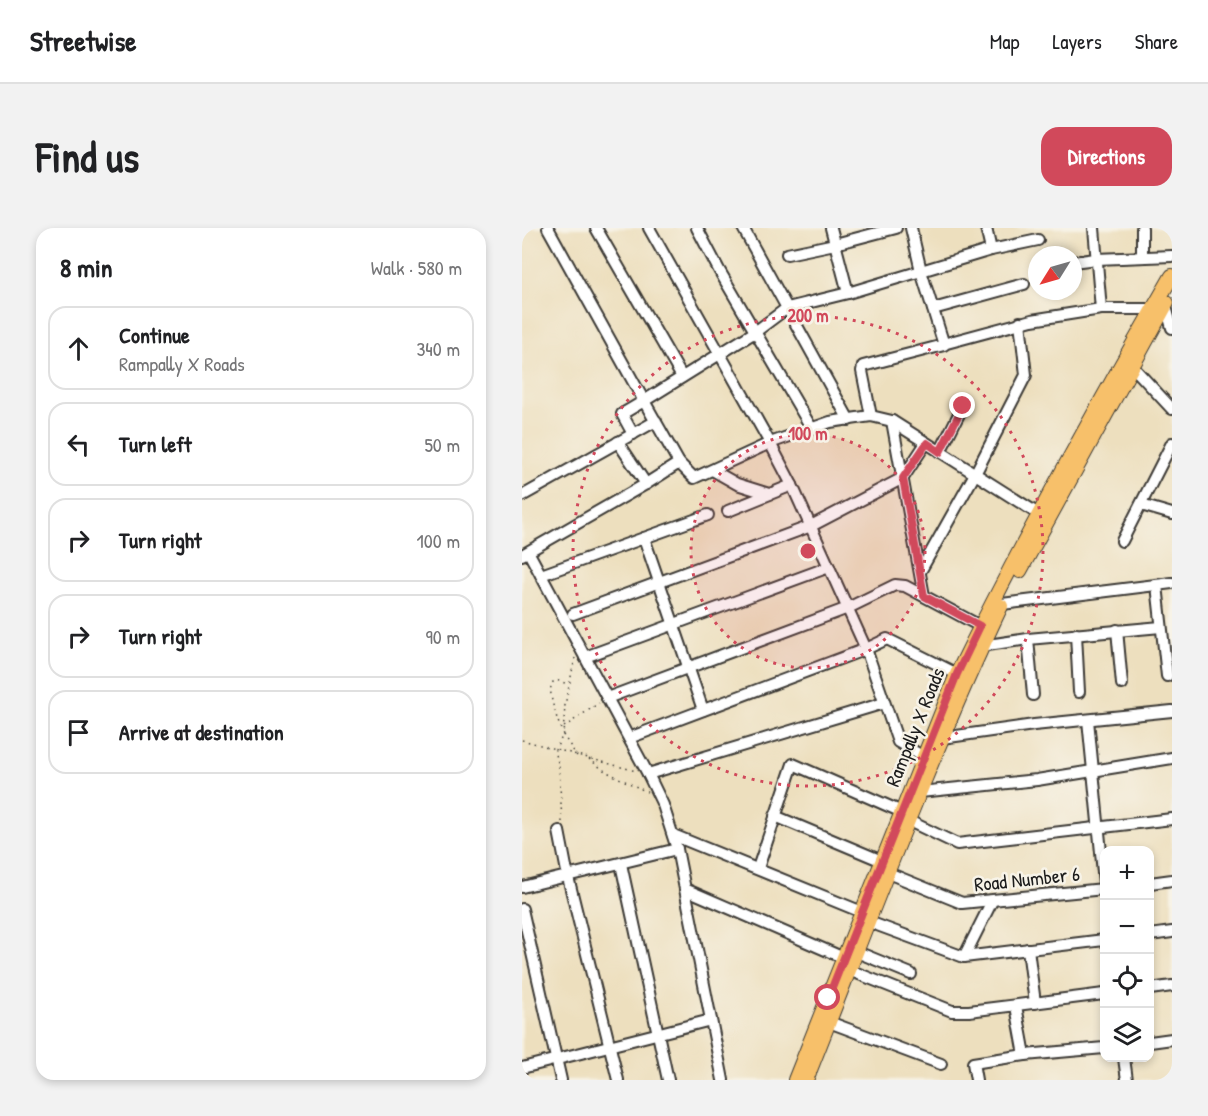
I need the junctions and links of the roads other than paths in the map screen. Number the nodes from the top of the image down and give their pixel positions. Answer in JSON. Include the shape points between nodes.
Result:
{"nodes":[{"id":1,"x":548,"y":228,"type":"edge"},
{"id":2,"x":596,"y":228,"type":"edge"},
{"id":3,"x":649,"y":228,"type":"edge"},
{"id":4,"x":697,"y":228,"type":"edge"},
{"id":5,"x":742,"y":228,"type":"edge"},
{"id":6,"x":831,"y":228,"type":"edge"},
{"id":7,"x":896,"y":228,"type":"edge"},
{"id":8,"x":911,"y":228,"type":"edge"},
{"id":9,"x":986,"y":228,"type":"edge"},
{"id":10,"x":1094,"y":228,"type":"edge"},
{"id":11,"x":1142,"y":228,"type":"edge"},
{"id":12,"x":1038,"y":240,"type":"dead end"},
{"id":13,"x":835,"y":244,"type":"junction"},
{"id":14,"x":991,"y":250,"type":"junction"},
{"id":15,"x":787,"y":254,"type":"dead end"},
{"id":16,"x":1172,"y":256,"type":"edge"},
{"id":17,"x":1142,"y":257,"type":"junction"},
{"id":18,"x":1096,"y":260,"type":"junction"},
{"id":19,"x":1082,"y":261,"type":"edge"},
{"id":20,"x":921,"y":271,"type":"junction"},
{"id":21,"x":1172,"y":276,"type":"edge"},
{"id":22,"x":1024,"y":284,"type":"dead end"},
{"id":23,"x":848,"y":293,"type":"junction"},
{"id":24,"x":1162,"y":302,"type":"edge"},
{"id":25,"x":787,"y":308,"type":"junction"},
{"id":26,"x":933,"y":309,"type":"junction"},
{"id":27,"x":1101,"y":309,"type":"junction"},
{"id":28,"x":1020,"y":322,"type":"junction"},
{"id":29,"x":1172,"y":328,"type":"edge"},
{"id":30,"x":755,"y":332,"type":"junction"},
{"id":31,"x":943,"y":344,"type":"junction"},
{"id":32,"x":720,"y":353,"type":"junction"},
{"id":33,"x":1132,"y":367,"type":"junction"},
{"id":34,"x":682,"y":377,"type":"junction"},
{"id":35,"x":644,"y":401,"type":"junction"},
{"id":36,"x":963,"y":406,"type":"dead end"},
{"id":37,"x":1172,"y":409,"type":"edge"},
{"id":38,"x":870,"y":416,"type":"junction"},
{"id":39,"x":849,"y":420,"type":"junction"},
{"id":40,"x":656,"y":421,"type":"junction"},
{"id":41,"x":892,"y":421,"type":"junction"},
{"id":42,"x":812,"y":429,"type":"junction"},
{"id":43,"x":633,"y":434,"type":"junction"},
{"id":44,"x":618,"y":442,"type":"junction"},
{"id":45,"x":770,"y":443,"type":"junction"},
{"id":46,"x":927,"y":443,"type":"junction"},
{"id":47,"x":1172,"y":443,"type":"edge"},
{"id":48,"x":940,"y":452,"type":"junction"},
{"id":49,"x":679,"y":463,"type":"junction"},
{"id":50,"x":714,"y":471,"type":"junction"},
{"id":51,"x":975,"y":474,"type":"junction"},
{"id":52,"x":903,"y":478,"type":"junction"},
{"id":53,"x":646,"y":484,"type":"junction"},
{"id":54,"x":792,"y":485,"type":"junction"},
{"id":55,"x":769,"y":494,"type":"junction"},
{"id":56,"x":522,"y":496,"type":"edge"},
{"id":57,"x":1141,"y":505,"type":"junction"},
{"id":58,"x":728,"y":511,"type":"dead end"},
{"id":59,"x":1172,"y":514,"type":"edge"},
{"id":60,"x":708,"y":515,"type":"dead end"},
{"id":61,"x":1040,"y":515,"type":"junction"},
{"id":62,"x":811,"y":526,"type":"junction"},
{"id":63,"x":644,"y":538,"type":"junction"},
{"id":64,"x":1122,"y":541,"type":"dead end"},
{"id":65,"x":525,"y":554,"type":"edge"},
{"id":66,"x":829,"y":567,"type":"junction"},
{"id":67,"x":921,"y":570,"type":"junction"},
{"id":68,"x":541,"y":575,"type":"junction"},
{"id":69,"x":660,"y":582,"type":"junction"},
{"id":70,"x":1172,"y":583,"type":"edge"},
{"id":71,"x":1157,"y":585,"type":"junction"},
{"id":72,"x":924,"y":596,"type":"junction"},
{"id":73,"x":1002,"y":604,"type":"junction"},
{"id":74,"x":848,"y":608,"type":"junction"},
{"id":75,"x":573,"y":614,"type":"dead end"},
{"id":76,"x":674,"y":624,"type":"junction"},
{"id":77,"x":980,"y":626,"type":"junction"},
{"id":78,"x":1117,"y":630,"type":"junction"},
{"id":79,"x":1165,"y":632,"type":"edge"},
{"id":80,"x":1076,"y":634,"type":"junction"},
{"id":81,"x":1028,"y":639,"type":"junction"},
{"id":82,"x":981,"y":646,"type":"junction"},
{"id":83,"x":866,"y":649,"type":"junction"},
{"id":84,"x":585,"y":657,"type":"junction"},
{"id":85,"x":689,"y":667,"type":"junction"},
{"id":86,"x":957,"y":674,"type":"junction"},
{"id":87,"x":1167,"y":676,"type":"dead end"},
{"id":88,"x":1122,"y":684,"type":"dead end"},
{"id":89,"x":1079,"y":692,"type":"dead end"},
{"id":90,"x":1033,"y":695,"type":"dead end"},
{"id":91,"x":607,"y":698,"type":"junction"},
{"id":92,"x":884,"y":703,"type":"junction"},
{"id":93,"x":703,"y":710,"type":"junction"},
{"id":94,"x":1172,"y":711,"type":"edge"},
{"id":95,"x":1088,"y":720,"type":"junction"},
{"id":96,"x":629,"y":738,"type":"junction"},
{"id":97,"x":942,"y":738,"type":"junction"},
{"id":98,"x":924,"y":757,"type":"junction"},
{"id":99,"x":1172,"y":758,"type":"edge"},
{"id":100,"x":1093,"y":772,"type":"junction"},
{"id":101,"x":648,"y":774,"type":"junction"},
{"id":102,"x":920,"y":792,"type":"junction"},
{"id":103,"x":776,"y":816,"type":"junction"},
{"id":104,"x":905,"y":816,"type":"junction"},
{"id":105,"x":1172,"y":819,"type":"edge"},
{"id":106,"x":1099,"y":828,"type":"junction"},
{"id":107,"x":560,"y":831,"type":"road end"},
{"id":108,"x":673,"y":835,"type":"junction"},
{"id":109,"x":1101,"y":846,"type":"edge"},
{"id":110,"x":677,"y":849,"type":"junction"},
{"id":111,"x":621,"y":864,"type":"junction"},
{"id":112,"x":885,"y":867,"type":"junction"},
{"id":113,"x":758,"y":868,"type":"junction"},
{"id":114,"x":568,"y":877,"type":"junction"},
{"id":115,"x":1172,"y":880,"type":"edge"},
{"id":116,"x":1154,"y":882,"type":"edge"},
{"id":117,"x":522,"y":887,"type":"edge"},
{"id":118,"x":685,"y":889,"type":"junction"},
{"id":119,"x":1100,"y":889,"type":"edge"},
{"id":120,"x":992,"y":901,"type":"junction"},
{"id":121,"x":522,"y":909,"type":"edge"},
{"id":122,"x":866,"y":917,"type":"junction"},
{"id":123,"x":1172,"y":932,"type":"edge"},
{"id":124,"x":1154,"y":934,"type":"edge"},
{"id":125,"x":1100,"y":940,"type":"edge"},
{"id":126,"x":1028,"y":949,"type":"junction"},
{"id":127,"x":857,"y":952,"type":"junction"},
{"id":128,"x":964,"y":957,"type":"junction"},
{"id":129,"x":846,"y":964,"type":"junction"},
{"id":130,"x":911,"y":974,"type":"dead end"},
{"id":131,"x":1172,"y":986,"type":"edge"},
{"id":132,"x":1154,"y":988,"type":"edge"},
{"id":133,"x":1100,"y":995,"type":"edge"},
{"id":134,"x":1035,"y":1003,"type":"junction"},
{"id":135,"x":1016,"y":1006,"type":"junction"},
{"id":136,"x":711,"y":1020,"type":"junction"},
{"id":137,"x":829,"y":1022,"type":"junction"},
{"id":138,"x":659,"y":1034,"type":"junction"},
{"id":139,"x":1172,"y":1039,"type":"edge"},
{"id":140,"x":1154,"y":1041,"type":"edge"},
{"id":141,"x":610,"y":1047,"type":"junction"},
{"id":142,"x":1100,"y":1048,"type":"edge"},
{"id":143,"x":1024,"y":1055,"type":"junction"},
{"id":144,"x":556,"y":1060,"type":"junction"},
{"id":145,"x":1125,"y":1062,"type":"edge"},
{"id":146,"x":941,"y":1064,"type":"dead end"},
{"id":147,"x":522,"y":1068,"type":"edge"},
{"id":148,"x":561,"y":1080,"type":"edge"},
{"id":149,"x":618,"y":1080,"type":"edge"},
{"id":150,"x":668,"y":1080,"type":"edge"},
{"id":151,"x":723,"y":1080,"type":"edge"},
{"id":152,"x":795,"y":1080,"type":"edge"},
{"id":153,"x":806,"y":1080,"type":"edge"},
{"id":154,"x":976,"y":1080,"type":"edge"},
{"id":155,"x":1127,"y":1080,"type":"edge"}],
"edges":[{"from":1,"to":35,"type":"street"},
{"from":2,"to":34,"type":"street"},
{"from":3,"to":32,"type":"street"},
{"from":4,"to":30,"type":"street"},
{"from":5,"to":25,"type":"street"},
{"from":6,"to":13,"type":"street"},
{"from":7,"to":13,"type":"street"},
{"from":8,"to":20,"type":"street"},
{"from":9,"to":14,"type":"street"},
{"from":10,"to":18,"type":"street"},
{"from":11,"to":17,"type":"street"},
{"from":12,"to":14,"type":"street"},
{"from":13,"to":15,"type":"street"},
{"from":13,"to":23,"type":"street"},
{"from":14,"to":20,"type":"street"},
{"from":16,"to":17,"type":"street"},
{"from":17,"to":18,"type":"street"},
{"from":18,"to":19,"type":"street"},
{"from":18,"to":27,"type":"street"},
{"from":20,"to":23,"type":"street"},
{"from":20,"to":26,"type":"street"},
{"from":21,"to":24,"type":"main road","name":"Rampally X Roads"},
{"from":22,"to":26,"type":"street"},
{"from":23,"to":25,"type":"street"},
{"from":24,"to":27,"type":"street"},
{"from":24,"to":29,"type":"street"},
{"from":24,"to":33,"type":"main road"},
{"from":24,"to":61,"type":"main road","name":"Rampally X Roads"},
{"from":25,"to":30,"type":"street"},
{"from":25,"to":39,"type":"street"},
{"from":26,"to":31,"type":"street"},
{"from":27,"to":28,"type":"street"},
{"from":28,"to":31,"type":"street"},
{"from":28,"to":51,"type":"street","via":[[1026,375]]},
{"from":30,"to":32,"type":"street"},
{"from":30,"to":42,"type":"street"},
{"from":31,"to":38,"type":"street","via":[[863,366]]},
{"from":32,"to":34,"type":"street"},
{"from":32,"to":45,"type":"street"},
{"from":33,"to":37,"type":"street"},
{"from":33,"to":73,"type":"main road"},
{"from":34,"to":35,"type":"street"},
{"from":35,"to":40,"type":"street"},
{"from":35,"to":43,"type":"street","via":[[622,414]]},
{"from":36,"to":48,"type":"street"},
{"from":38,"to":39,"type":"street"},
{"from":38,"to":41,"type":"street"},
{"from":39,"to":42,"type":"street"},
{"from":40,"to":43,"type":"street"},
{"from":40,"to":49,"type":"street"},
{"from":41,"to":46,"type":"street"},
{"from":41,"to":52,"type":"street"},
{"from":42,"to":45,"type":"street"},
{"from":43,"to":44,"type":"street"},
{"from":44,"to":53,"type":"street"},
{"from":44,"to":56,"type":"street"},
{"from":45,"to":50,"type":"street"},
{"from":45,"to":54,"type":"street"},
{"from":46,"to":48,"type":"street"},
{"from":46,"to":52,"type":"street"},
{"from":47,"to":57,"type":"street"},
{"from":48,"to":51,"type":"street"},
{"from":49,"to":50,"type":"street","via":[[694,478]]},
{"from":49,"to":53,"type":"street"},
{"from":50,"to":55,"type":"street","via":[[737,484]]},
{"from":51,"to":61,"type":"street"},
{"from":51,"to":67,"type":"street"},
{"from":52,"to":62,"type":"street"},
{"from":52,"to":67,"type":"street"},
{"from":53,"to":65,"type":"street"},
{"from":54,"to":55,"type":"street"},
{"from":54,"to":62,"type":"street"},
{"from":55,"to":58,"type":"street"},
{"from":57,"to":59,"type":"street"},
{"from":57,"to":64,"type":"street"},
{"from":60,"to":63,"type":"street"},
{"from":61,"to":77,"type":"main road","name":"Rampally X Roads"},
{"from":62,"to":66,"type":"street"},
{"from":62,"to":69,"type":"street"},
{"from":63,"to":68,"type":"street"},
{"from":63,"to":69,"type":"street"},
{"from":65,"to":68,"type":"street"},
{"from":66,"to":74,"type":"street"},
{"from":66,"to":76,"type":"street"},
{"from":67,"to":72,"type":"street"},
{"from":68,"to":84,"type":"street"},
{"from":69,"to":75,"type":"street"},
{"from":69,"to":76,"type":"street"},
{"from":70,"to":71,"type":"street"},
{"from":71,"to":73,"type":"street"},
{"from":71,"to":79,"type":"street"},
{"from":72,"to":74,"type":"street","via":[[895,585]]},
{"from":72,"to":77,"type":"street"},
{"from":73,"to":82,"type":"main road"},
{"from":74,"to":83,"type":"street"},
{"from":74,"to":85,"type":"street"},
{"from":76,"to":84,"type":"street"},
{"from":76,"to":85,"type":"street"},
{"from":77,"to":86,"type":"main road","name":"Rampally X Roads"},
{"from":78,"to":79,"type":"street"},
{"from":78,"to":80,"type":"street"},
{"from":78,"to":88,"type":"street"},
{"from":79,"to":87,"type":"street"},
{"from":80,"to":81,"type":"street"},
{"from":80,"to":89,"type":"street"},
{"from":81,"to":82,"type":"street"},
{"from":81,"to":90,"type":"street"},
{"from":82,"to":97,"type":"main road"},
{"from":83,"to":86,"type":"street","via":[[887,639]]},
{"from":83,"to":92,"type":"street"},
{"from":83,"to":93,"type":"street"},
{"from":84,"to":91,"type":"street"},
{"from":85,"to":91,"type":"street"},
{"from":85,"to":93,"type":"street"},
{"from":86,"to":98,"type":"main road","name":"Rampally X Roads"},
{"from":91,"to":96,"type":"street"},
{"from":92,"to":98,"type":"street","via":[[898,742]]},
{"from":92,"to":101,"type":"street"},
{"from":93,"to":96,"type":"street"},
{"from":94,"to":95,"type":"street"},
{"from":95,"to":97,"type":"street"},
{"from":95,"to":100,"type":"street"},
{"from":96,"to":101,"type":"street"},
{"from":97,"to":102,"type":"main road"},
{"from":98,"to":104,"type":"main road","name":"Rampally X Roads"},
{"from":99,"to":100,"type":"street"},
{"from":100,"to":102,"type":"street"},
{"from":100,"to":106,"type":"street"},
{"from":101,"to":108,"type":"street"},
{"from":102,"to":104,"type":"main road"},
{"from":103,"to":104,"type":"street","via":[[793,764]]},
{"from":103,"to":112,"type":"street","name":"Road Number 6"},
{"from":103,"to":113,"type":"street"},
{"from":104,"to":106,"type":"street","via":[[957,844]]},
{"from":104,"to":112,"type":"main road"},
{"from":105,"to":106,"type":"street"},
{"from":106,"to":109,"type":"street"},
{"from":107,"to":114,"type":"street"},
{"from":108,"to":110,"type":"street"},
{"from":108,"to":113,"type":"street"},
{"from":110,"to":111,"type":"street"},
{"from":110,"to":118,"type":"street"},
{"from":111,"to":114,"type":"street"},
{"from":111,"to":138,"type":"street"},
{"from":112,"to":120,"type":"street","name":"Road Number 6","via":[[962,903]]},
{"from":112,"to":122,"type":"main road"},
{"from":113,"to":122,"type":"street"},
{"from":114,"to":117,"type":"street"},
{"from":114,"to":141,"type":"street"},
{"from":115,"to":116,"type":"street"},
{"from":118,"to":129,"type":"street"},
{"from":118,"to":136,"type":"street"},
{"from":119,"to":120,"type":"street","name":"Road Number 6"},
{"from":120,"to":128,"type":"street"},
{"from":121,"to":144,"type":"street"},
{"from":122,"to":127,"type":"main road"},
{"from":122,"to":128,"type":"street"},
{"from":122,"to":129,"type":"main road"},
{"from":123,"to":124,"type":"street"},
{"from":125,"to":126,"type":"street"},
{"from":126,"to":128,"type":"street"},
{"from":126,"to":134,"type":"street"},
{"from":127,"to":129,"type":"main road"},
{"from":127,"to":130,"type":"street"},
{"from":129,"to":135,"type":"street","via":[[945,1009],[969,1011]]},
{"from":129,"to":137,"type":"main road"},
{"from":129,"to":152,"type":"main road"},
{"from":131,"to":132,"type":"street"},
{"from":133,"to":134,"type":"street"},
{"from":134,"to":135,"type":"street"},
{"from":135,"to":143,"type":"street"},
{"from":136,"to":138,"type":"street"},
{"from":136,"to":151,"type":"street"},
{"from":137,"to":146,"type":"street"},
{"from":137,"to":153,"type":"main road"},
{"from":138,"to":141,"type":"street"},
{"from":138,"to":150,"type":"street"},
{"from":139,"to":140,"type":"street"},
{"from":141,"to":144,"type":"street"},
{"from":141,"to":149,"type":"street"},
{"from":142,"to":143,"type":"street"},
{"from":143,"to":154,"type":"street","via":[[973,1063]]},
{"from":144,"to":147,"type":"street"},
{"from":144,"to":148,"type":"street"},
{"from":145,"to":155,"type":"street"}]}
